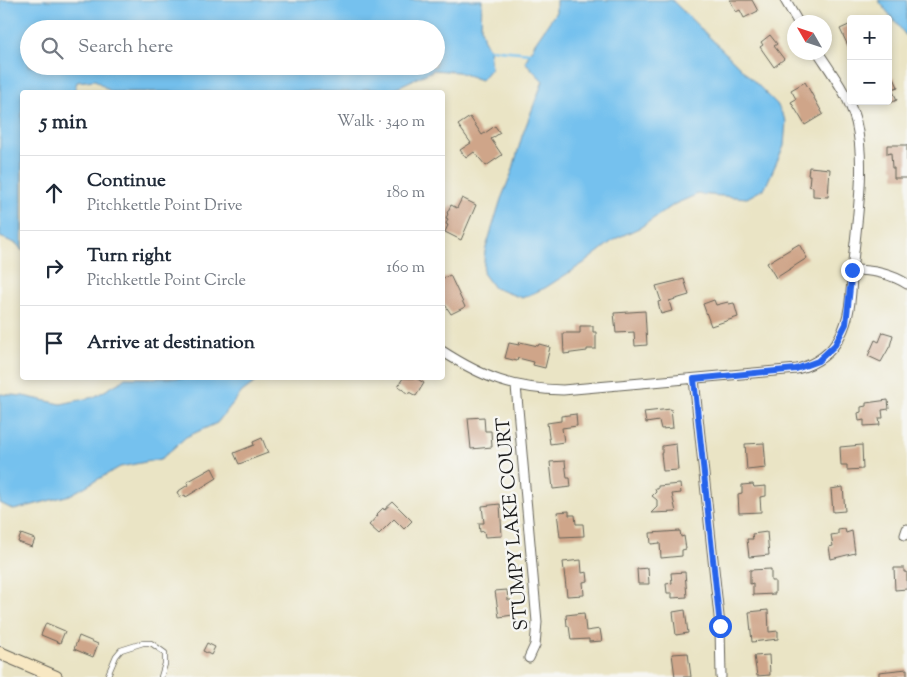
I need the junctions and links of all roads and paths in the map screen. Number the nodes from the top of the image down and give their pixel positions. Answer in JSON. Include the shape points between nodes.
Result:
{"nodes":[{"id":1,"x":785,"y":0,"type":"edge"},
{"id":2,"x":794,"y":15,"type":"edge"},
{"id":3,"x":823,"y":60,"type":"edge"},
{"id":4,"x":852,"y":270,"type":"junction"},
{"id":5,"x":907,"y":284,"type":"edge"},
{"id":6,"x":445,"y":354,"type":"edge"},
{"id":7,"x":694,"y":379,"type":"junction"},
{"id":8,"x":516,"y":386,"type":"junction"},
{"id":9,"x":0,"y":654,"type":"edge"},
{"id":10,"x":530,"y":658,"type":"dead end"},
{"id":11,"x":56,"y":677,"type":"edge"},
{"id":12,"x":107,"y":677,"type":"edge"},
{"id":13,"x":161,"y":677,"type":"edge"},
{"id":14,"x":721,"y":677,"type":"edge"}],
"edges":[{"from":1,"to":2,"type":"street"},
{"from":3,"to":4,"type":"street","via":[[850,105],[859,140]]},
{"from":4,"to":5,"type":"street","via":[[878,272]]},
{"from":4,"to":7,"type":"street","via":[[846,324],[835,345],[818,361],[796,369]]},
{"from":6,"to":8,"type":"street","via":[[478,372]]},
{"from":7,"to":8,"type":"street","via":[[572,390]]},
{"from":7,"to":14,"type":"street","via":[[720,626]]},
{"from":8,"to":10,"type":"street","name":"STUMPY LAKE COURT","via":[[537,622]]},
{"from":9,"to":11,"type":"main road"},
{"from":12,"to":13,"type":"lane","via":[[121,650],[143,643],[151,644],[164,653]]}]}
